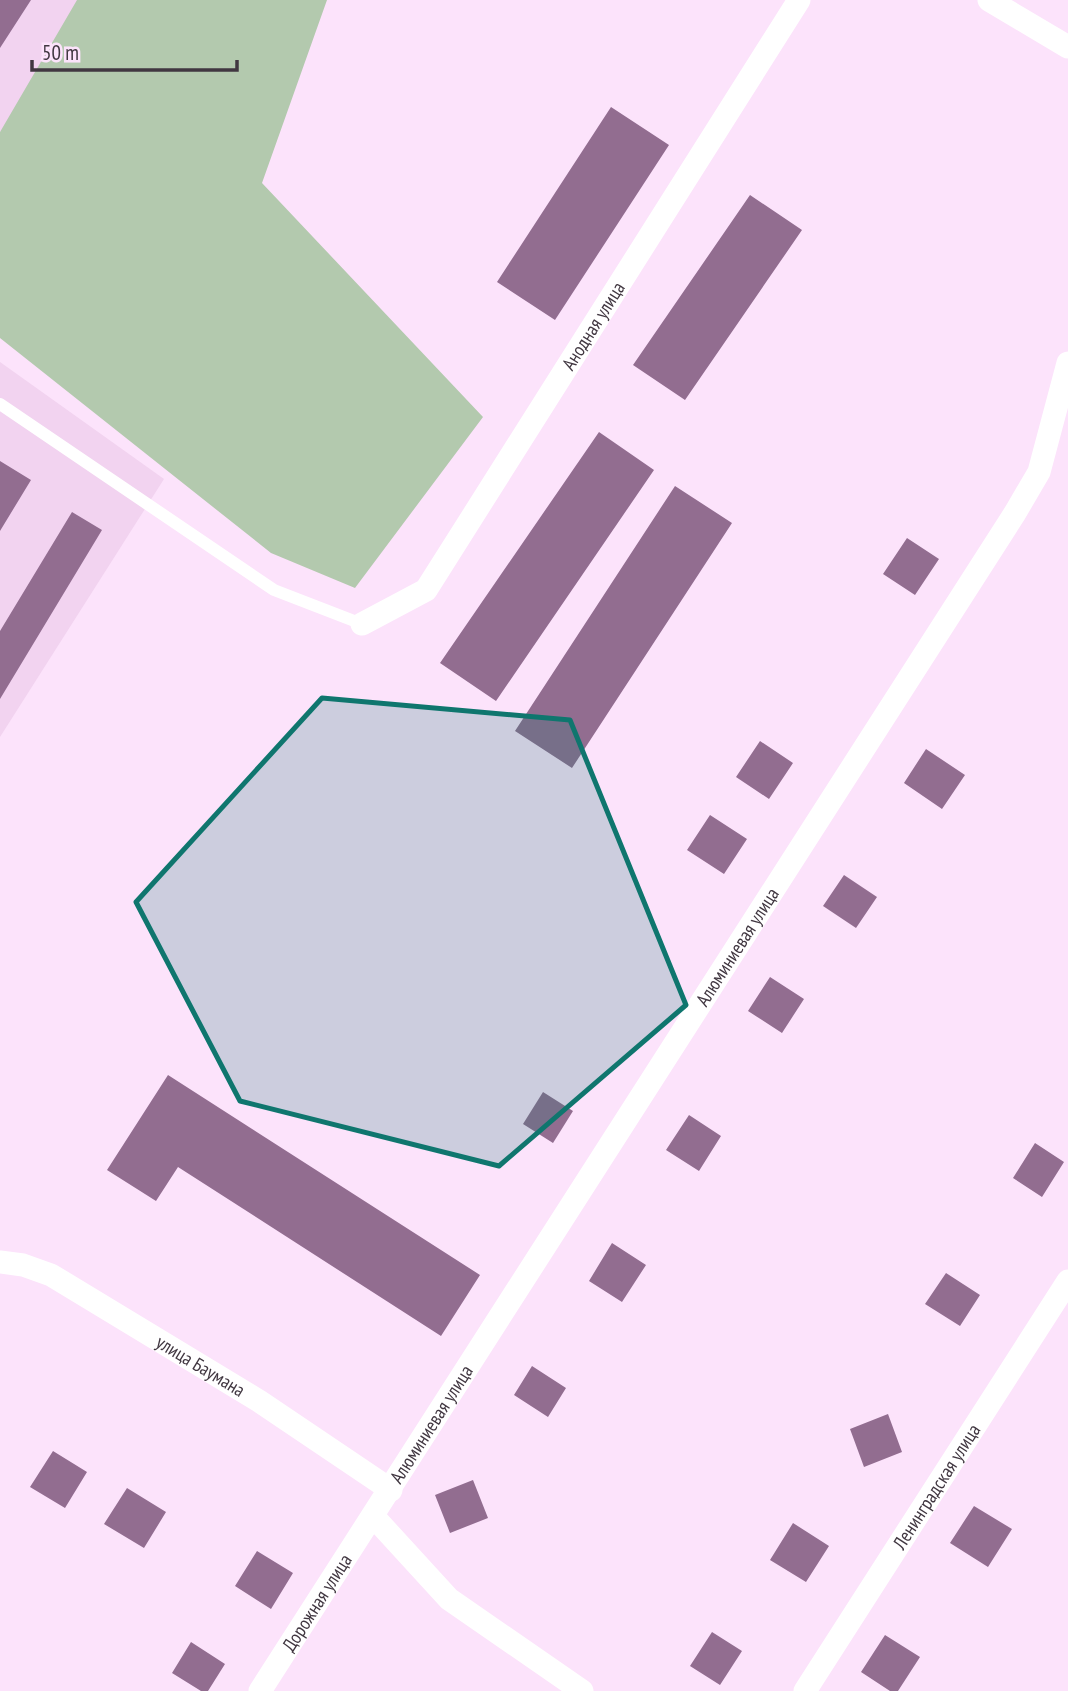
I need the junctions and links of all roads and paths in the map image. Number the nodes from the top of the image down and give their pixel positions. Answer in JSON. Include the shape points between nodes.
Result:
{"nodes":[{"id":1,"x":799,"y":0,"type":"edge"},
{"id":2,"x":989,"y":0,"type":"edge"},
{"id":3,"x":1068,"y":47,"type":"edge"},
{"id":4,"x":1068,"y":363,"type":"edge"},
{"id":5,"x":0,"y":404,"type":"edge"},
{"id":6,"x":362,"y":624,"type":"joint"},
{"id":7,"x":0,"y":1262,"type":"edge"},
{"id":8,"x":1068,"y":1281,"type":"edge"},
{"id":9,"x":391,"y":1490,"type":"junction"},
{"id":10,"x":373,"y":1516,"type":"junction"},
{"id":11,"x":260,"y":1691,"type":"edge"},
{"id":12,"x":582,"y":1691,"type":"edge"},
{"id":13,"x":805,"y":1691,"type":"edge"}],
"edges":[{"from":1,"to":6,"type":"street","name":"Анодная улица","via":[[426,590]]},
{"from":2,"to":3,"type":"street"},
{"from":4,"to":9,"type":"street","name":"Алюминиевая улица","via":[[1039,472],[1021,503]]},
{"from":5,"to":6,"type":"lane","via":[[274,590]]},
{"from":7,"to":9,"type":"street","name":"улица Баумана","via":[[51,1275],[259,1401]]},
{"from":8,"to":13,"type":"street","name":"Ленинградская улица"},
{"from":9,"to":10,"type":"street","name":"Алюминиевая улица"},
{"from":10,"to":11,"type":"street","name":"Дорожная улица"},
{"from":10,"to":12,"type":"street","via":[[449,1599]]}]}
